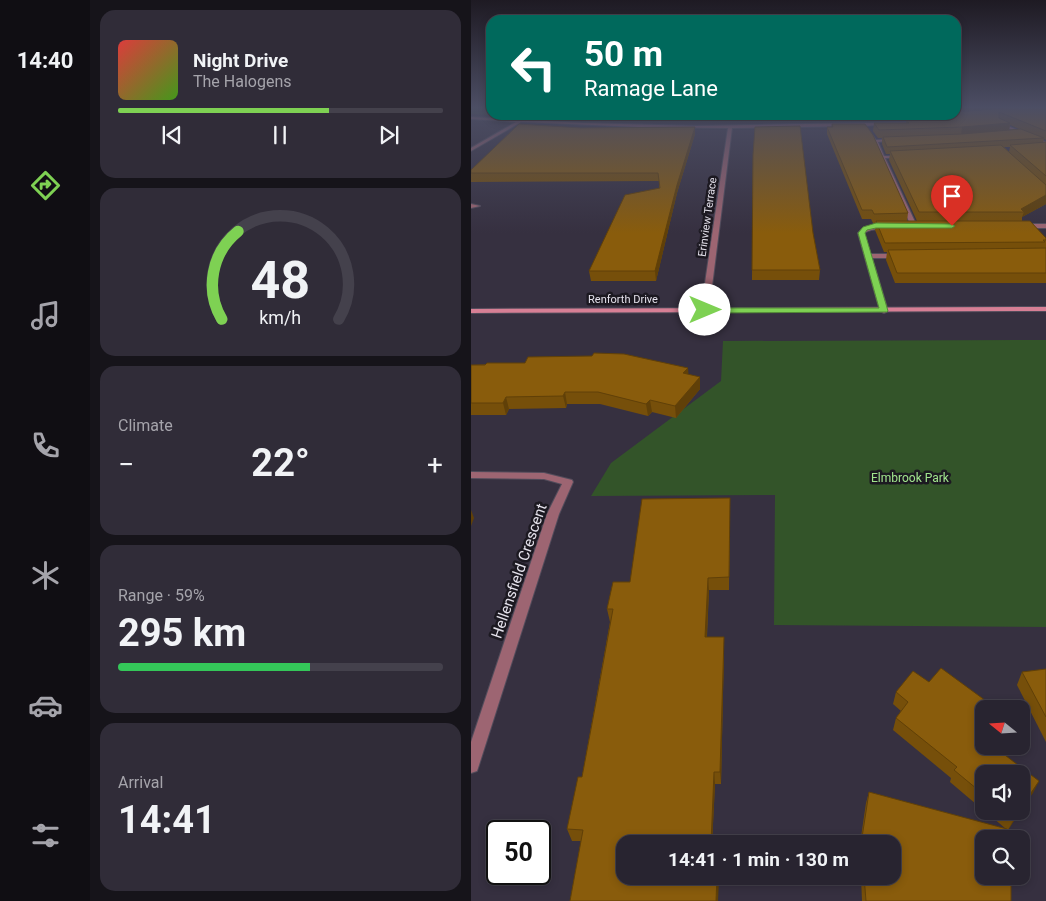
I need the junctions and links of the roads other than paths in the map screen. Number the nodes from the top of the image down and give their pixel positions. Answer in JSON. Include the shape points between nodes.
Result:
{"nodes":[{"id":1,"x":726,"y":149,"type":"edge"},
{"id":2,"x":880,"y":149,"type":"edge"},
{"id":3,"x":912,"y":156,"type":"edge"},
{"id":4,"x":883,"y":157,"type":"junction"},
{"id":5,"x":895,"y":226,"type":"edge"},
{"id":6,"x":905,"y":226,"type":"edge"},
{"id":7,"x":914,"y":226,"type":"junction"},
{"id":8,"x":924,"y":226,"type":"edge"},
{"id":9,"x":1018,"y":226,"type":"edge"},
{"id":10,"x":1046,"y":226,"type":"edge"},
{"id":11,"x":868,"y":256,"type":"junction"},
{"id":12,"x":908,"y":256,"type":"edge"},
{"id":13,"x":1046,"y":309,"type":"edge"},
{"id":14,"x":705,"y":310,"type":"junction"},
{"id":15,"x":471,"y":311,"type":"edge"},
{"id":16,"x":884,"y":311,"type":"junction"},
{"id":17,"x":471,"y":475,"type":"edge"},
{"id":18,"x":471,"y":764,"type":"edge"}],
"edges":[{"from":1,"to":14,"type":"street","name":"Erinview Terrace"},
{"from":2,"to":4,"type":"street"},
{"from":3,"to":4,"type":"street"},
{"from":4,"to":7,"type":"street"},
{"from":5,"to":11,"type":"street","via":[[876,226],[861,233]]},
{"from":6,"to":7,"type":"street"},
{"from":7,"to":8,"type":"street"},
{"from":9,"to":10,"type":"street"},
{"from":11,"to":12,"type":"street"},
{"from":11,"to":16,"type":"street"},
{"from":13,"to":16,"type":"main road","name":"Renforth Drive"},
{"from":14,"to":15,"type":"main road","name":"Renforth Drive"},
{"from":14,"to":16,"type":"main road","name":"Renforth Drive"},
{"from":17,"to":18,"type":"street","name":"Hellensfield Crescent","via":[[544,476],[568,482],[553,514]]}]}
